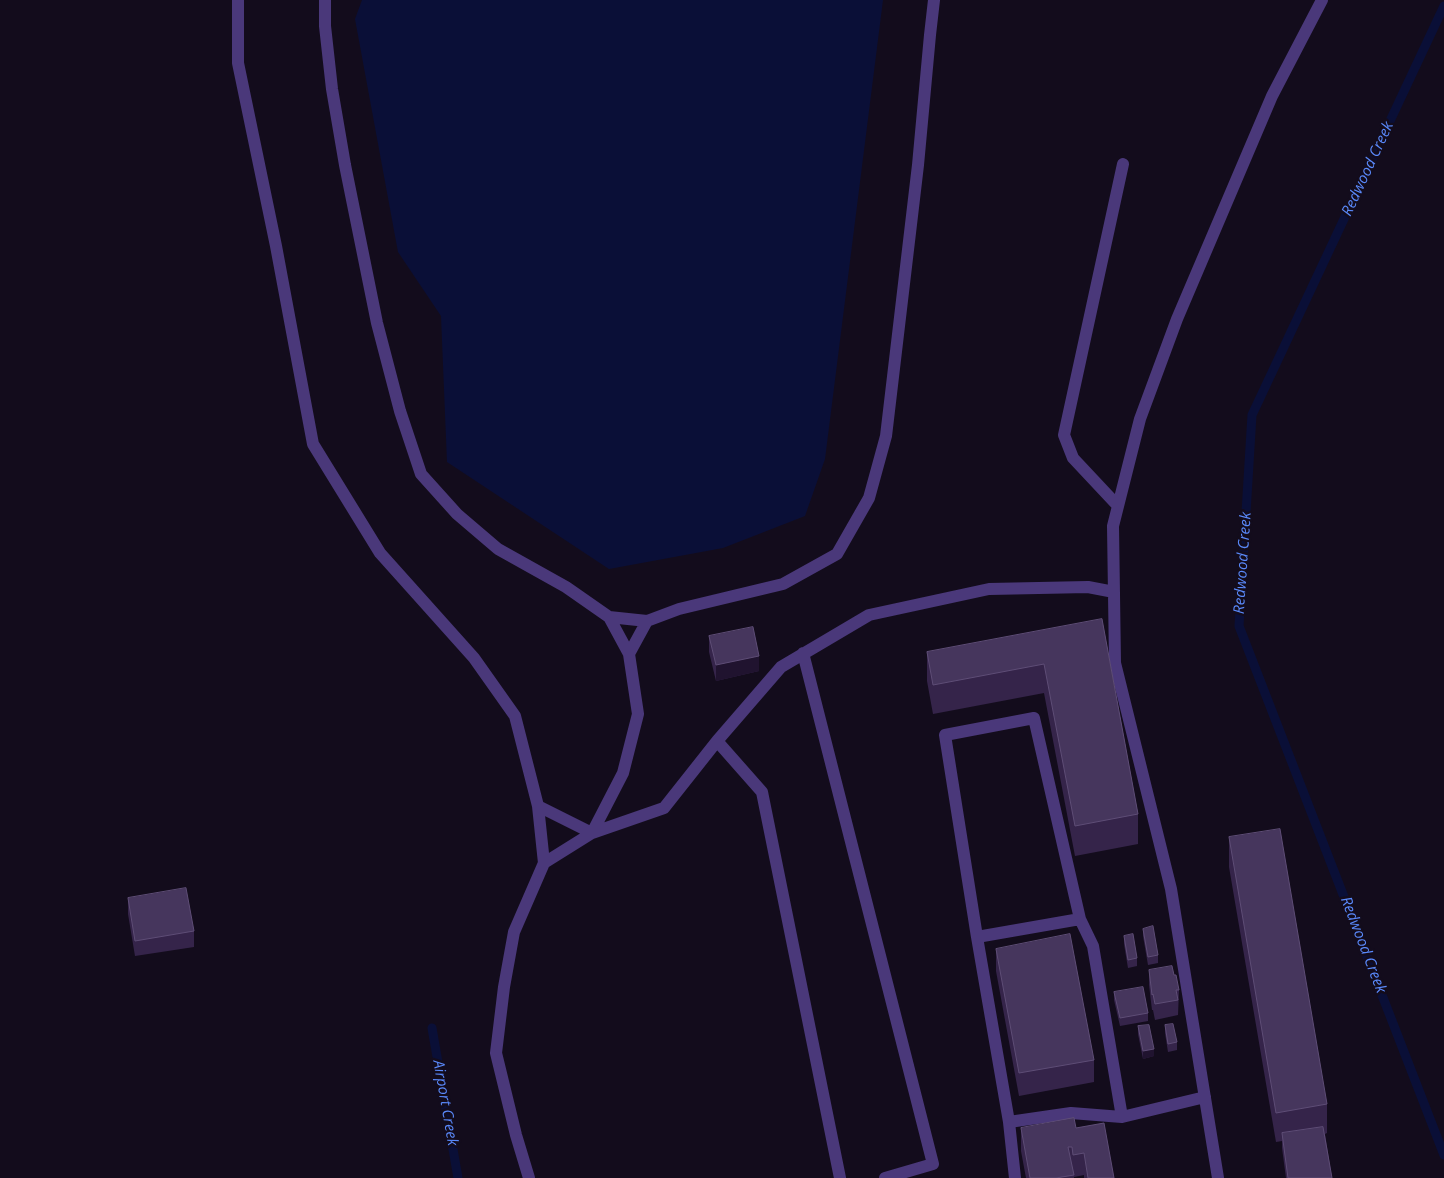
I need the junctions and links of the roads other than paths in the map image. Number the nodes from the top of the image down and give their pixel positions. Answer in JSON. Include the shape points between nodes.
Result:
{"nodes":[{"id":1,"x":238,"y":0,"type":"edge"},
{"id":2,"x":326,"y":0,"type":"edge"},
{"id":3,"x":934,"y":0,"type":"edge"},
{"id":4,"x":1322,"y":0,"type":"edge"},
{"id":5,"x":1123,"y":164,"type":"dead end"},
{"id":6,"x":1118,"y":506,"type":"junction"},
{"id":7,"x":1114,"y":592,"type":"junction"},
{"id":8,"x":609,"y":617,"type":"junction"},
{"id":9,"x":646,"y":621,"type":"junction"},
{"id":10,"x":803,"y":653,"type":"junction"},
{"id":11,"x":629,"y":654,"type":"junction"},
{"id":12,"x":717,"y":741,"type":"junction"},
{"id":13,"x":538,"y":806,"type":"junction"},
{"id":14,"x":592,"y":833,"type":"junction"},
{"id":15,"x":544,"y":863,"type":"junction"},
{"id":16,"x":1080,"y":919,"type":"junction"},
{"id":17,"x":977,"y":937,"type":"junction"},
{"id":18,"x":1205,"y":1097,"type":"junction"},
{"id":19,"x":1122,"y":1117,"type":"junction"},
{"id":20,"x":1009,"y":1122,"type":"junction"},
{"id":21,"x":529,"y":1178,"type":"edge"},
{"id":22,"x":840,"y":1178,"type":"edge"},
{"id":23,"x":885,"y":1178,"type":"edge"},
{"id":24,"x":1015,"y":1178,"type":"edge"},
{"id":25,"x":1218,"y":1178,"type":"edge"}],
"edges":[{"from":1,"to":13,"type":"lane","via":[[238,63],[313,444],[380,553],[474,658],[515,716]]},
{"from":2,"to":8,"type":"lane","via":[[326,35],[344,165],[377,323],[421,474],[457,514],[498,549],[566,586]]},
{"from":3,"to":9,"type":"lane","via":[[886,436],[869,498],[837,554],[784,584],[678,609]]},
{"from":4,"to":6,"type":"lane","via":[[1272,96],[1176,319],[1140,419]]},
{"from":5,"to":6,"type":"lane","via":[[1064,435],[1073,458]]},
{"from":6,"to":7,"type":"lane","via":[[1113,526]]},
{"from":7,"to":10,"type":"lane","via":[[1088,587],[989,589],[869,615]]},
{"from":7,"to":18,"type":"lane","via":[[1115,663],[1171,889]]},
{"from":8,"to":9,"type":"lane"},
{"from":8,"to":11,"type":"lane"},
{"from":9,"to":11,"type":"lane"},
{"from":10,"to":12,"type":"lane","via":[[781,666]]},
{"from":10,"to":23,"type":"lane","via":[[934,1164]]},
{"from":11,"to":14,"type":"lane","via":[[638,714],[623,773]]},
{"from":12,"to":14,"type":"lane","via":[[664,808]]},
{"from":12,"to":22,"type":"lane","via":[[762,792]]},
{"from":13,"to":14,"type":"lane"},
{"from":13,"to":15,"type":"lane"},
{"from":14,"to":15,"type":"lane"},
{"from":15,"to":21,"type":"lane","via":[[514,932],[496,1053]]},
{"from":16,"to":17,"type":"lane"},
{"from":16,"to":17,"type":"lane","via":[[1034,718],[944,735]]},
{"from":16,"to":19,"type":"lane","via":[[1093,946]]},
{"from":17,"to":20,"type":"lane"},
{"from":18,"to":19,"type":"lane"},
{"from":18,"to":25,"type":"lane"},
{"from":19,"to":20,"type":"lane","via":[[1071,1113]]},
{"from":20,"to":24,"type":"lane"}]}
